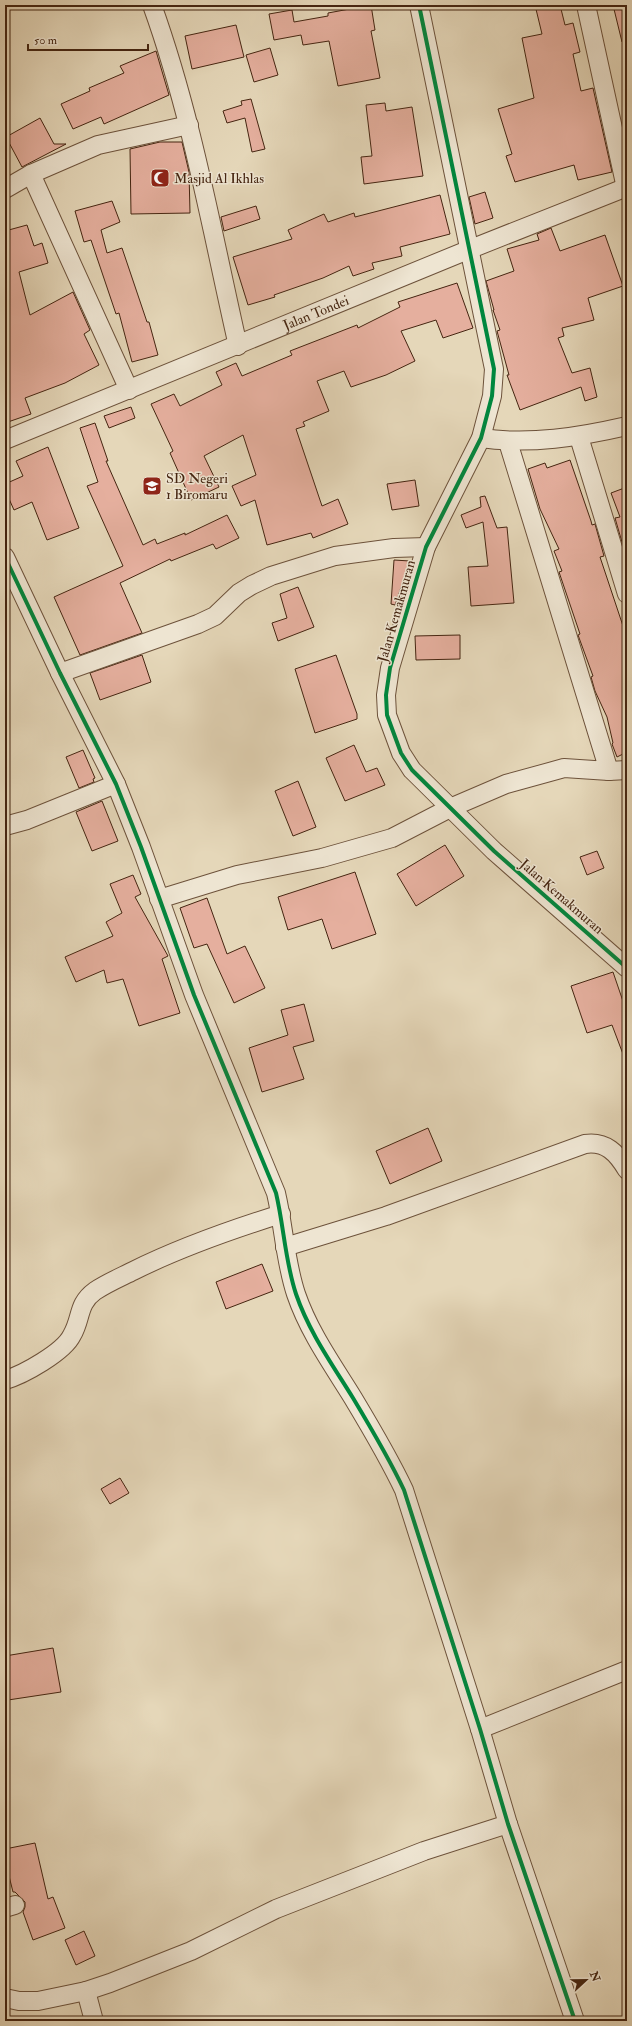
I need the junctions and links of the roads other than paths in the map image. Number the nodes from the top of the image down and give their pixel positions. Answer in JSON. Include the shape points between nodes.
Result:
{"nodes":[{"id":1,"x":152,"y":5,"type":"edge"},
{"id":2,"x":418,"y":5,"type":"edge"},
{"id":3,"x":586,"y":5,"type":"edge"},
{"id":4,"x":189,"y":125,"type":"junction"},
{"id":5,"x":31,"y":174,"type":"junction"},
{"id":6,"x":626,"y":188,"type":"edge"},
{"id":7,"x":5,"y":189,"type":"edge"},
{"id":8,"x":468,"y":250,"type":"junction"},
{"id":9,"x":238,"y":346,"type":"junction"},
{"id":10,"x":129,"y":390,"type":"junction"},
{"id":11,"x":627,"y":426,"type":"edge"},
{"id":12,"x":579,"y":437,"type":"junction"},
{"id":13,"x":481,"y":438,"type":"junction"},
{"id":14,"x":5,"y":440,"type":"edge"},
{"id":15,"x":508,"y":442,"type":"junction"},
{"id":16,"x":426,"y":547,"type":"junction"},
{"id":17,"x":5,"y":557,"type":"edge"},
{"id":18,"x":627,"y":594,"type":"edge"},
{"id":19,"x":60,"y":673,"type":"junction"},
{"id":20,"x":627,"y":770,"type":"edge"},
{"id":21,"x":609,"y":771,"type":"junction"},
{"id":22,"x":116,"y":784,"type":"junction"},
{"id":23,"x":450,"y":808,"type":"junction"},
{"id":24,"x":5,"y":826,"type":"edge"},
{"id":25,"x":159,"y":899,"type":"junction"},
{"id":26,"x":627,"y":968,"type":"edge"},
{"id":27,"x":627,"y":1170,"type":"edge"},
{"id":28,"x":281,"y":1214,"type":"junction"},
{"id":29,"x":285,"y":1247,"type":"junction"},
{"id":30,"x":5,"y":1380,"type":"edge"},
{"id":31,"x":627,"y":1670,"type":"edge"},
{"id":32,"x":480,"y":1729,"type":"junction"},
{"id":33,"x":508,"y":1824,"type":"junction"},
{"id":34,"x":86,"y":1991,"type":"junction"},
{"id":35,"x":5,"y":1998,"type":"edge"},
{"id":36,"x":94,"y":2021,"type":"edge"},
{"id":37,"x":575,"y":2021,"type":"edge"}],
"edges":[{"from":1,"to":4,"type":"street"},
{"from":2,"to":8,"type":"street","name":"Jalan Kemakmuran"},
{"from":3,"to":6,"type":"street"},
{"from":4,"to":5,"type":"street","via":[[98,146]]},
{"from":4,"to":9,"type":"street"},
{"from":5,"to":7,"type":"street"},
{"from":5,"to":10,"type":"street"},
{"from":6,"to":8,"type":"street","name":"Jalan Tondei"},
{"from":8,"to":9,"type":"street","name":"Jalan Tondei"},
{"from":8,"to":13,"type":"street","name":"Jalan Kemakmuran","via":[[494,369],[492,396]]},
{"from":9,"to":10,"type":"street","name":"Jalan Tondei"},
{"from":10,"to":14,"type":"street","name":"Jalan Tondei"},
{"from":11,"to":12,"type":"street"},
{"from":12,"to":15,"type":"street"},
{"from":12,"to":18,"type":"street"},
{"from":13,"to":15,"type":"street"},
{"from":13,"to":16,"type":"street","name":"Jalan Kemakmuran"},
{"from":15,"to":21,"type":"street"},
{"from":16,"to":19,"type":"street","via":[[394,548],[335,556],[271,576],[252,585],[215,616],[198,624]]},
{"from":16,"to":23,"type":"street","name":"Jalan Kemakmuran","via":[[390,668],[386,695],[387,715],[401,753],[412,770]]},
{"from":17,"to":19,"type":"street"},
{"from":19,"to":22,"type":"street"},
{"from":20,"to":21,"type":"street"},
{"from":21,"to":23,"type":"street","via":[[564,768],[506,784]]},
{"from":22,"to":24,"type":"street","via":[[27,820]]},
{"from":22,"to":25,"type":"street"},
{"from":23,"to":25,"type":"street","via":[[392,838],[322,858],[237,875]]},
{"from":23,"to":26,"type":"street","name":"Jalan Kemakmuran","via":[[494,851]]},
{"from":25,"to":28,"type":"street","via":[[219,1058],[276,1193]]},
{"from":27,"to":29,"type":"street","via":[[617,1154],[606,1146],[596,1142],[585,1144],[386,1216]]},
{"from":28,"to":29,"type":"street"},
{"from":28,"to":30,"type":"street","via":[[163,1256],[96,1291],[85,1300],[72,1336],[64,1345],[32,1369]]},
{"from":29,"to":32,"type":"street","via":[[296,1295],[311,1328],[331,1366],[393,1466],[404,1490]]},
{"from":31,"to":32,"type":"street"},
{"from":32,"to":33,"type":"street"},
{"from":33,"to":34,"type":"street","via":[[424,1851],[276,1909],[191,1951]]},
{"from":33,"to":37,"type":"street"},
{"from":34,"to":35,"type":"street","via":[[38,2001]]},
{"from":34,"to":36,"type":"street"}]}
